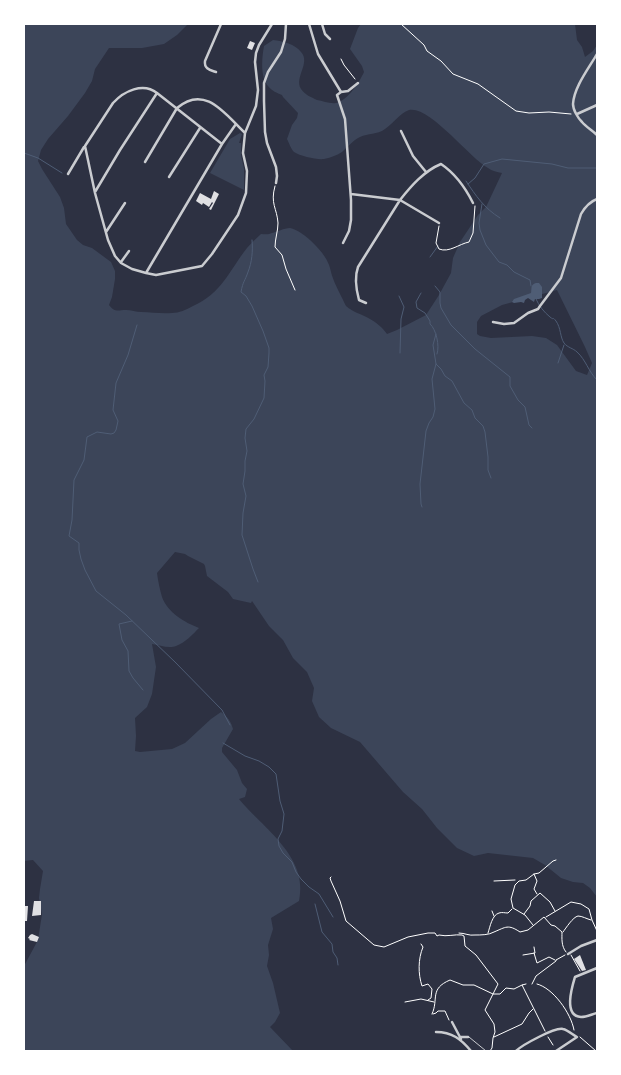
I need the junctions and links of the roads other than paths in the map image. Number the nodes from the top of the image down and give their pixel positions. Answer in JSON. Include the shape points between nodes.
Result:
{"nodes":[{"id":1,"x":221,"y":24,"type":"edge"},
{"id":2,"x":272,"y":24,"type":"edge"},
{"id":3,"x":286,"y":24,"type":"edge"},
{"id":4,"x":308,"y":24,"type":"edge"},
{"id":5,"x":322,"y":24,"type":"edge"},
{"id":6,"x":330,"y":39,"type":"dead end"},
{"id":7,"x":597,"y":54,"type":"edge"},
{"id":8,"x":216,"y":72,"type":"dead end"},
{"id":9,"x":358,"y":83,"type":"road end"},
{"id":10,"x":341,"y":92,"type":"junction"},
{"id":11,"x":157,"y":93,"type":"junction"},
{"id":12,"x":597,"y":105,"type":"edge"},
{"id":13,"x":177,"y":108,"type":"junction"},
{"id":14,"x":577,"y":114,"type":"junction"},
{"id":15,"x":236,"y":124,"type":"junction"},
{"id":16,"x":200,"y":127,"type":"junction"},
{"id":17,"x":401,"y":131,"type":"dead end"},
{"id":18,"x":245,"y":133,"type":"junction"},
{"id":19,"x":597,"y":135,"type":"edge"},
{"id":20,"x":222,"y":144,"type":"junction"},
{"id":21,"x":85,"y":146,"type":"junction"},
{"id":22,"x":145,"y":162,"type":"dead end"},
{"id":23,"x":426,"y":172,"type":"junction"},
{"id":24,"x":68,"y":174,"type":"dead end"},
{"id":25,"x":169,"y":177,"type":"dead end"},
{"id":26,"x":276,"y":183,"type":"road end"},
{"id":27,"x":95,"y":194,"type":"junction"},
{"id":28,"x":351,"y":194,"type":"junction"},
{"id":29,"x":597,"y":199,"type":"edge"},
{"id":30,"x":400,"y":200,"type":"junction"},
{"id":31,"x":125,"y":203,"type":"dead end"},
{"id":32,"x":473,"y":203,"type":"road end"},
{"id":33,"x":439,"y":223,"type":"road end"},
{"id":34,"x":106,"y":232,"type":"junction"},
{"id":35,"x":343,"y":243,"type":"dead end"},
{"id":36,"x":129,"y":251,"type":"dead end"},
{"id":37,"x":121,"y":263,"type":"junction"},
{"id":38,"x":146,"y":274,"type":"junction"},
{"id":39,"x":366,"y":303,"type":"dead end"},
{"id":40,"x":493,"y":322,"type":"dead end"},
{"id":41,"x":597,"y":940,"type":"edge"},
{"id":42,"x":568,"y":954,"type":"road end"},
{"id":43,"x":597,"y":968,"type":"edge"},
{"id":44,"x":597,"y":1013,"type":"edge"},
{"id":45,"x":451,"y":1022,"type":"road end"},
{"id":46,"x":436,"y":1032,"type":"dead end"},
{"id":47,"x":468,"y":1037,"type":"joint"},
{"id":48,"x":461,"y":1039,"type":"junction"},
{"id":49,"x":553,"y":1045,"type":"road end"},
{"id":50,"x":471,"y":1051,"type":"edge"},
{"id":51,"x":486,"y":1051,"type":"edge"},
{"id":52,"x":516,"y":1051,"type":"edge"},
{"id":53,"x":556,"y":1051,"type":"edge"}],
"edges":[{"from":1,"to":8,"type":"street","via":[[204,64]]},
{"from":2,"to":18,"type":"street","via":[[256,53],[256,106]]},
{"from":3,"to":26,"type":"street","via":[[281,52],[264,83],[265,132],[276,167]]},
{"from":4,"to":10,"type":"street","via":[[318,54]]},
{"from":5,"to":6,"type":"street"},
{"from":7,"to":14,"type":"street","via":[[577,91],[573,106]]},
{"from":9,"to":10,"type":"street"},
{"from":10,"to":28,"type":"street","via":[[337,96],[346,119]]},
{"from":11,"to":13,"type":"street"},
{"from":11,"to":21,"type":"street","via":[[143,87],[118,98]]},
{"from":11,"to":27,"type":"street"},
{"from":12,"to":14,"type":"street"},
{"from":13,"to":15,"type":"street","via":[[199,98],[210,102]]},
{"from":13,"to":16,"type":"street"},
{"from":13,"to":22,"type":"street"},
{"from":14,"to":19,"type":"street","via":[[582,123]]},
{"from":15,"to":18,"type":"street"},
{"from":15,"to":20,"type":"street"},
{"from":16,"to":20,"type":"street"},
{"from":16,"to":25,"type":"street"},
{"from":17,"to":23,"type":"street","via":[[413,156]]},
{"from":18,"to":38,"type":"street","via":[[246,193],[238,215],[212,254],[202,266]]},
{"from":20,"to":38,"type":"street"},
{"from":21,"to":24,"type":"street"},
{"from":21,"to":27,"type":"street"},
{"from":23,"to":30,"type":"street"},
{"from":23,"to":32,"type":"street","via":[[441,164],[458,178]]},
{"from":27,"to":34,"type":"street"},
{"from":28,"to":30,"type":"street"},
{"from":28,"to":35,"type":"street","via":[[351,220]]},
{"from":29,"to":40,"type":"street","via":[[581,214],[561,278],[538,309],[514,323]]},
{"from":30,"to":33,"type":"street"},
{"from":30,"to":39,"type":"street","via":[[356,273],[356,292],[359,300]]},
{"from":31,"to":34,"type":"street"},
{"from":34,"to":37,"type":"street"},
{"from":36,"to":37,"type":"street"},
{"from":37,"to":38,"type":"street"},
{"from":41,"to":42,"type":"street"},
{"from":43,"to":44,"type":"street","via":[[575,977],[570,1002],[570,1008],[577,1016]]},
{"from":45,"to":48,"type":"street"},
{"from":46,"to":48,"type":"street"},
{"from":47,"to":48,"type":"street"},
{"from":47,"to":51,"type":"lane"},
{"from":48,"to":50,"type":"street"},
{"from":49,"to":53,"type":"street"},
{"from":52,"to":53,"type":"street","via":[[556,1030],[565,1029],[577,1037]]}]}
